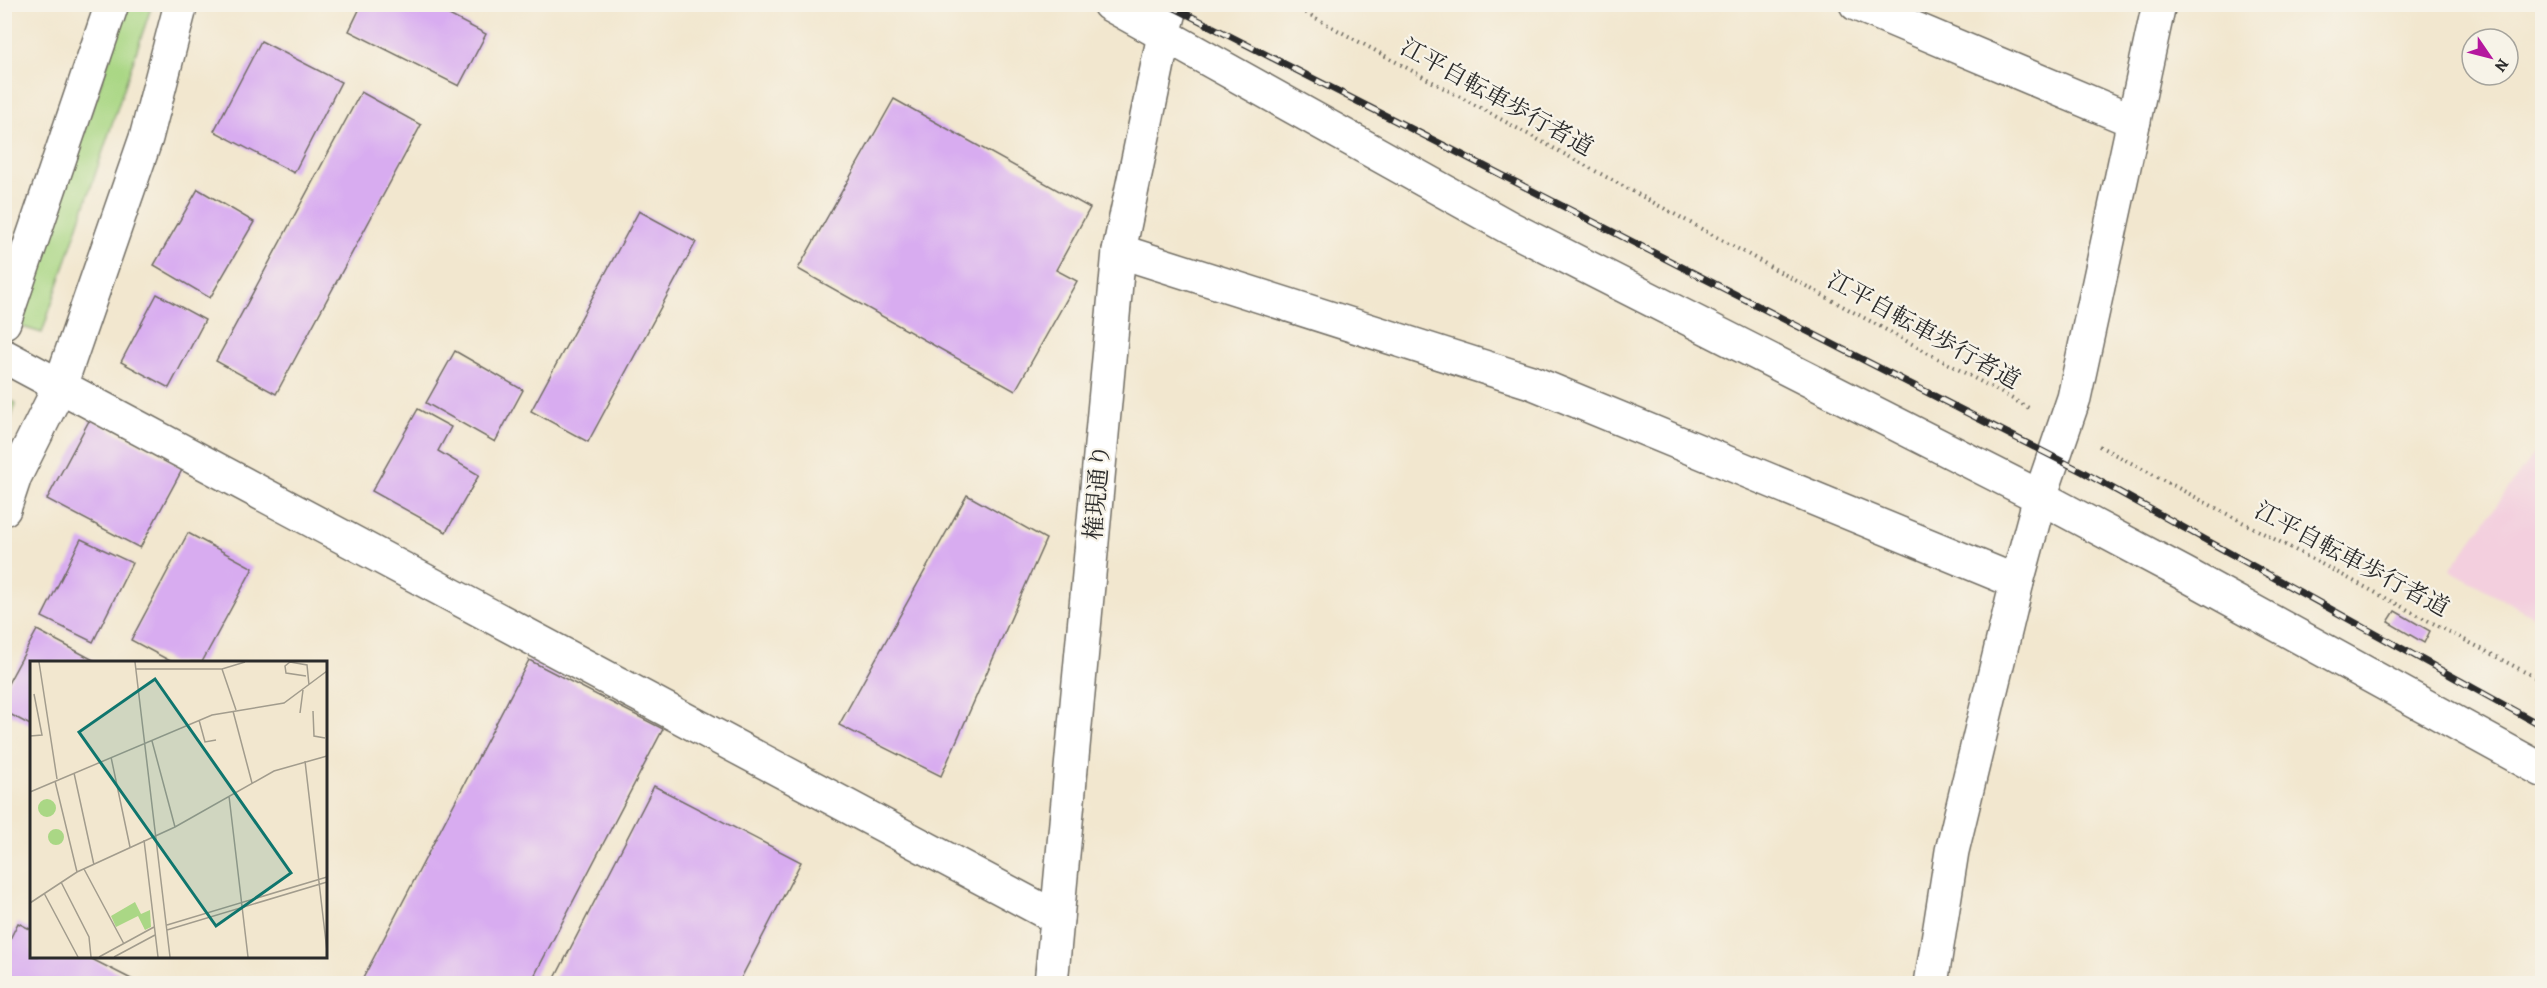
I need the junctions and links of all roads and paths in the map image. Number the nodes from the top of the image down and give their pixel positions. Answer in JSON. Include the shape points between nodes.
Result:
{"nodes":[{"id":1,"x":112,"y":4,"type":"edge"},
{"id":2,"x":181,"y":4,"type":"edge"},
{"id":3,"x":1109,"y":4,"type":"edge"},
{"id":4,"x":1290,"y":4,"type":"edge"},
{"id":5,"x":1856,"y":4,"type":"edge"},
{"id":6,"x":2159,"y":4,"type":"edge"},
{"id":7,"x":1168,"y":20,"type":"edge"},
{"id":8,"x":2133,"y":121,"type":"junction"},
{"id":9,"x":1119,"y":251,"type":"junction"},
{"id":10,"x":4,"y":322,"type":"edge"},
{"id":11,"x":4,"y":356,"type":"edge"},
{"id":12,"x":60,"y":386,"type":"junction"},
{"id":13,"x":2064,"y":427,"type":"junction"},
{"id":14,"x":2040,"y":497,"type":"junction"},
{"id":15,"x":4,"y":509,"type":"edge"},
{"id":16,"x":2017,"y":582,"type":"junction"},
{"id":17,"x":2542,"y":681,"type":"edge"},
{"id":18,"x":2542,"y":770,"type":"edge"},
{"id":19,"x":1057,"y":918,"type":"junction"},
{"id":20,"x":1051,"y":984,"type":"edge"},
{"id":21,"x":1932,"y":984,"type":"edge"}],
"edges":[{"from":1,"to":10,"type":"street"},
{"from":2,"to":12,"type":"street","via":[[146,138]]},
{"from":3,"to":7,"type":"street"},
{"from":4,"to":13,"type":"path","name":"江平自転車歩行者道"},
{"from":5,"to":8,"type":"street"},
{"from":6,"to":8,"type":"street"},
{"from":7,"to":9,"type":"street","name":"権現通り"},
{"from":7,"to":14,"type":"street","via":[[1510,228]]},
{"from":8,"to":13,"type":"street","via":[[2074,398]]},
{"from":9,"to":16,"type":"street","via":[[1531,382]]},
{"from":9,"to":19,"type":"street","name":"権現通り"},
{"from":11,"to":12,"type":"street"},
{"from":12,"to":15,"type":"street","via":[[15,476]]},
{"from":12,"to":19,"type":"street"},
{"from":13,"to":14,"type":"street"},
{"from":13,"to":17,"type":"path","name":"江平自転車歩行者道"},
{"from":14,"to":16,"type":"street"},
{"from":14,"to":18,"type":"street"},
{"from":16,"to":21,"type":"street","via":[[1952,851]]},
{"from":19,"to":20,"type":"street","name":"権現通り"}]}
